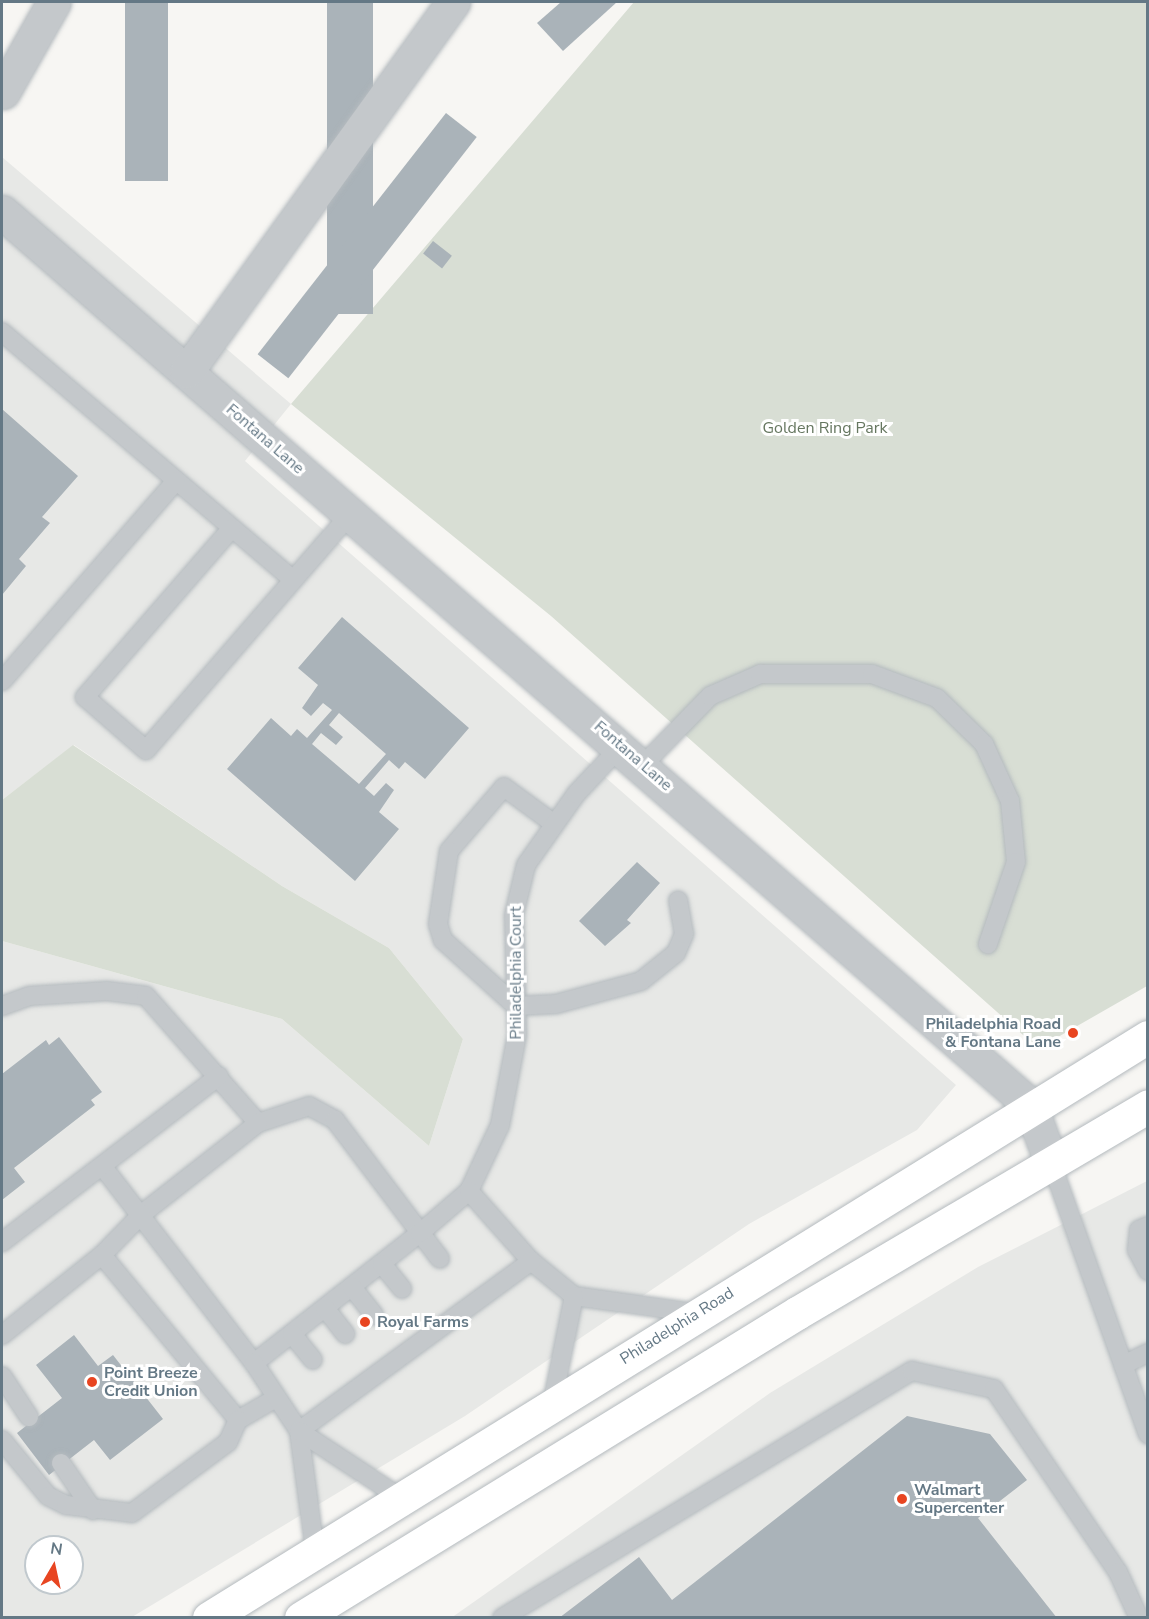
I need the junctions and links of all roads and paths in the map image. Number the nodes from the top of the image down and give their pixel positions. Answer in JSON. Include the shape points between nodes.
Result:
{"nodes":[{"id":1,"x":54,"y":2,"type":"edge"},
{"id":2,"x":453,"y":2,"type":"edge"},
{"id":3,"x":3,"y":92,"type":"dead end"},
{"id":4,"x":2,"y":212,"type":"edge"},
{"id":5,"x":2,"y":332,"type":"edge"},
{"id":6,"x":187,"y":371,"type":"junction"},
{"id":7,"x":176,"y":481,"type":"junction"},
{"id":8,"x":351,"y":513,"type":"junction"},
{"id":9,"x":231,"y":529,"type":"junction"},
{"id":10,"x":292,"y":580,"type":"junction"},
{"id":11,"x":2,"y":681,"type":"edge"},
{"id":12,"x":632,"y":755,"type":"junction"},
{"id":13,"x":553,"y":823,"type":"junction"},
{"id":14,"x":678,"y":901,"type":"dead end"},
{"id":15,"x":988,"y":944,"type":"dead end"},
{"id":16,"x":2,"y":1006,"type":"edge"},
{"id":17,"x":516,"y":1006,"type":"junction"},
{"id":18,"x":1148,"y":1037,"type":"edge"},
{"id":19,"x":219,"y":1076,"type":"junction"},
{"id":20,"x":1030,"y":1105,"type":"junction"},
{"id":21,"x":1148,"y":1106,"type":"edge"},
{"id":22,"x":258,"y":1123,"type":"junction"},
{"id":23,"x":1051,"y":1162,"type":"junction"},
{"id":24,"x":103,"y":1167,"type":"junction"},
{"id":25,"x":469,"y":1191,"type":"junction"},
{"id":26,"x":142,"y":1214,"type":"junction"},
{"id":27,"x":1148,"y":1226,"type":"edge"},
{"id":28,"x":420,"y":1233,"type":"junction"},
{"id":29,"x":2,"y":1242,"type":"edge"},
{"id":30,"x":102,"y":1255,"type":"junction"},
{"id":31,"x":440,"y":1259,"type":"dead end"},
{"id":32,"x":531,"y":1261,"type":"junction"},
{"id":33,"x":382,"y":1264,"type":"junction"},
{"id":34,"x":1148,"y":1271,"type":"edge"},
{"id":35,"x":352,"y":1287,"type":"junction"},
{"id":36,"x":402,"y":1289,"type":"dead end"},
{"id":37,"x":574,"y":1296,"type":"junction"},
{"id":38,"x":325,"y":1308,"type":"junction"},
{"id":39,"x":698,"y":1313,"type":"junction"},
{"id":40,"x":374,"y":1315,"type":"dead end"},
{"id":41,"x":292,"y":1334,"type":"junction"},
{"id":42,"x":345,"y":1334,"type":"dead end"},
{"id":43,"x":2,"y":1335,"type":"edge"},
{"id":44,"x":1148,"y":1353,"type":"edge"},
{"id":45,"x":313,"y":1360,"type":"dead end"},
{"id":46,"x":254,"y":1363,"type":"junction"},
{"id":47,"x":1123,"y":1365,"type":"junction"},
{"id":48,"x":2,"y":1376,"type":"edge"},
{"id":49,"x":276,"y":1398,"type":"junction"},
{"id":50,"x":552,"y":1404,"type":"junction"},
{"id":51,"x":29,"y":1417,"type":"dead end"},
{"id":52,"x":238,"y":1419,"type":"junction"},
{"id":53,"x":299,"y":1431,"type":"junction"},
{"id":54,"x":1148,"y":1434,"type":"edge"},
{"id":55,"x":2,"y":1440,"type":"edge"},
{"id":56,"x":61,"y":1463,"type":"dead end"},
{"id":57,"x":401,"y":1498,"type":"junction"},
{"id":58,"x":93,"y":1510,"type":"junction"},
{"id":59,"x":315,"y":1551,"type":"junction"},
{"id":60,"x":209,"y":1617,"type":"edge"},
{"id":61,"x":301,"y":1617,"type":"edge"},
{"id":62,"x":502,"y":1617,"type":"edge"},
{"id":63,"x":1139,"y":1617,"type":"edge"}],
"edges":[{"from":1,"to":3,"type":"street"},
{"from":2,"to":6,"type":"street"},
{"from":4,"to":6,"type":"street","name":"Fontana Lane"},
{"from":5,"to":7,"type":"lane"},
{"from":6,"to":8,"type":"street","name":"Fontana Lane"},
{"from":7,"to":9,"type":"lane"},
{"from":7,"to":11,"type":"lane"},
{"from":8,"to":10,"type":"lane"},
{"from":8,"to":12,"type":"street","name":"Fontana Lane"},
{"from":9,"to":10,"type":"lane"},
{"from":9,"to":10,"type":"lane","via":[[85,697],[146,750]]},
{"from":12,"to":13,"type":"lane","name":"Philadelphia Court"},
{"from":12,"to":15,"type":"lane","name":"Philadelphia Court","via":[[710,696],[760,674],[872,674],[937,698],[984,744],[1010,801],[1016,862]]},
{"from":12,"to":20,"type":"street","name":"Fontana Lane"},
{"from":13,"to":17,"type":"lane","name":"Philadelphia Court","via":[[526,866],[518,889]]},
{"from":13,"to":17,"type":"lane","via":[[504,787],[449,851],[438,924],[444,940]]},
{"from":14,"to":17,"type":"lane","via":[[684,934],[676,953],[641,981],[556,1004]]},
{"from":16,"to":19,"type":"lane","via":[[29,996],[146,996]]},
{"from":17,"to":25,"type":"lane","name":"Philadelphia Court","via":[[517,1035],[507,1101],[489,1156]]},
{"from":18,"to":20,"type":"main road","name":"Philadelphia Road"},
{"from":19,"to":22,"type":"lane"},
{"from":19,"to":24,"type":"lane"},
{"from":20,"to":23,"type":"street","name":"Fontana Lane"},
{"from":20,"to":39,"type":"main road","name":"Philadelphia Road"},
{"from":21,"to":23,"type":"main road"},
{"from":22,"to":26,"type":"lane"},
{"from":22,"to":28,"type":"lane","via":[[309,1106],[334,1120]]},
{"from":23,"to":47,"type":"lane"},
{"from":23,"to":61,"type":"main road"},
{"from":24,"to":26,"type":"lane"},
{"from":24,"to":29,"type":"lane"},
{"from":25,"to":28,"type":"lane","name":"Philadelphia Court"},
{"from":25,"to":32,"type":"lane"},
{"from":26,"to":30,"type":"lane"},
{"from":26,"to":46,"type":"lane"},
{"from":27,"to":34,"type":"lane","via":[[1139,1230],[1137,1250]]},
{"from":28,"to":31,"type":"lane"},
{"from":28,"to":33,"type":"lane","name":"Philadelphia Court"},
{"from":30,"to":43,"type":"lane"},
{"from":30,"to":52,"type":"lane"},
{"from":32,"to":37,"type":"lane"},
{"from":32,"to":53,"type":"lane","via":[[470,1297],[399,1348]]},
{"from":33,"to":35,"type":"lane","name":"Philadelphia Court"},
{"from":33,"to":36,"type":"lane"},
{"from":35,"to":38,"type":"lane","name":"Philadelphia Court"},
{"from":35,"to":40,"type":"lane"},
{"from":37,"to":39,"type":"lane"},
{"from":37,"to":50,"type":"lane"},
{"from":38,"to":41,"type":"lane","name":"Philadelphia Court"},
{"from":38,"to":42,"type":"lane"},
{"from":39,"to":50,"type":"main road","name":"Philadelphia Road"},
{"from":41,"to":45,"type":"lane"},
{"from":41,"to":46,"type":"lane","name":"Philadelphia Court"},
{"from":44,"to":47,"type":"lane"},
{"from":46,"to":49,"type":"lane"},
{"from":47,"to":54,"type":"lane"},
{"from":48,"to":51,"type":"lane"},
{"from":49,"to":52,"type":"lane"},
{"from":49,"to":53,"type":"lane"},
{"from":50,"to":57,"type":"main road","name":"Philadelphia Road"},
{"from":52,"to":58,"type":"lane","via":[[228,1442],[132,1513]]},
{"from":53,"to":57,"type":"lane"},
{"from":53,"to":59,"type":"lane"},
{"from":55,"to":58,"type":"lane","via":[[48,1496]]},
{"from":56,"to":58,"type":"lane"},
{"from":57,"to":59,"type":"main road","name":"Philadelphia Road"},
{"from":59,"to":60,"type":"main road","name":"Philadelphia Road"},
{"from":62,"to":63,"type":"lane","via":[[912,1371],[994,1389],[1118,1572]]}]}
